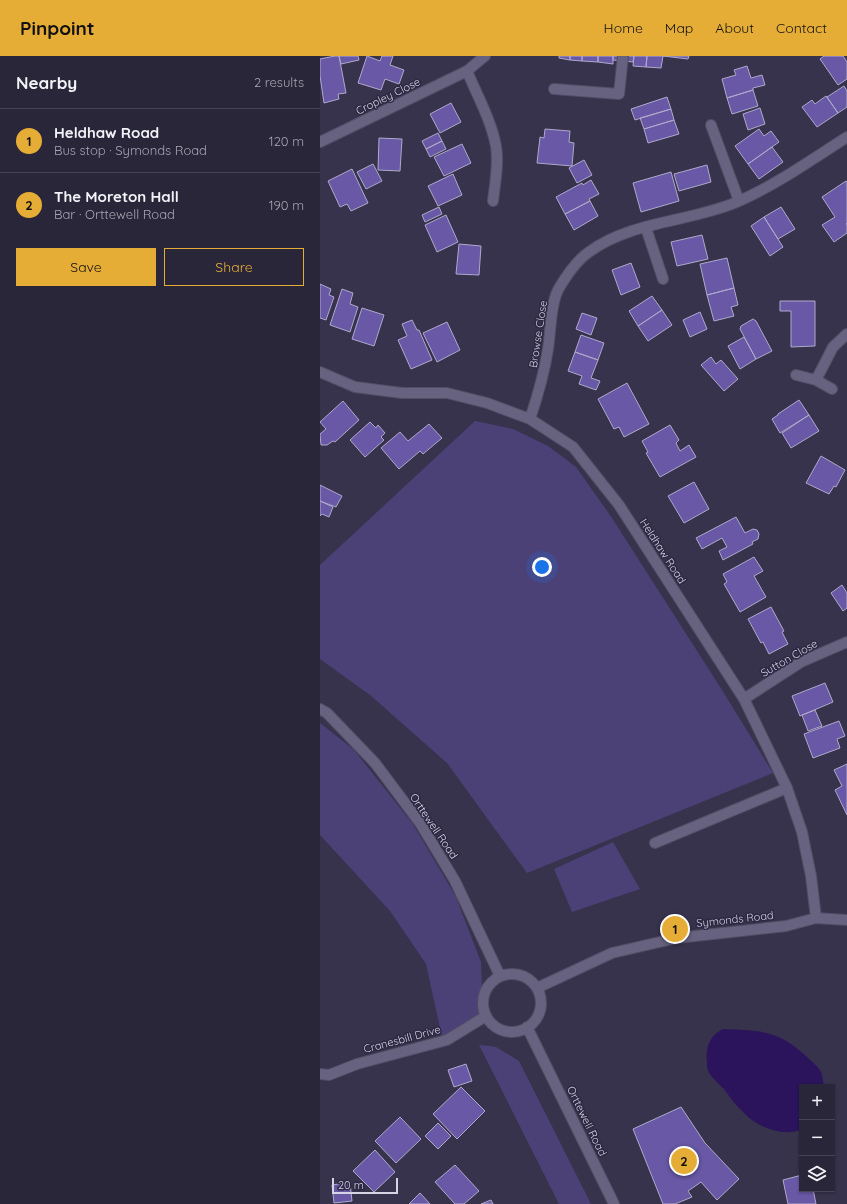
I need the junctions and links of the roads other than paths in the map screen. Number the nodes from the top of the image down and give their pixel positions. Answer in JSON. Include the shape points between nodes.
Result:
{"nodes":[{"id":1,"x":485,"y":56,"type":"edge"},
{"id":2,"x":623,"y":56,"type":"edge"},
{"id":3,"x":467,"y":71,"type":"junction"},
{"id":4,"x":554,"y":89,"type":"dead end"},
{"id":5,"x":711,"y":125,"type":"dead end"},
{"id":6,"x":847,"y":137,"type":"edge"},
{"id":7,"x":320,"y":142,"type":"edge"},
{"id":8,"x":493,"y":201,"type":"dead end"},
{"id":9,"x":739,"y":201,"type":"junction"},
{"id":10,"x":646,"y":228,"type":"junction"},
{"id":11,"x":663,"y":279,"type":"dead end"},
{"id":12,"x":847,"y":334,"type":"edge"},
{"id":13,"x":796,"y":375,"type":"dead end"},
{"id":14,"x":321,"y":376,"type":"edge"},
{"id":15,"x":816,"y":380,"type":"junction"},
{"id":16,"x":832,"y":389,"type":"dead end"},
{"id":17,"x":530,"y":419,"type":"junction"},
{"id":18,"x":847,"y":642,"type":"edge"},
{"id":19,"x":744,"y":699,"type":"junction"},
{"id":20,"x":320,"y":709,"type":"edge"},
{"id":21,"x":787,"y":788,"type":"junction"},
{"id":22,"x":655,"y":843,"type":"dead end"},
{"id":23,"x":816,"y":918,"type":"junction"},
{"id":24,"x":847,"y":920,"type":"edge"},
{"id":25,"x":500,"y":976,"type":"junction"},
{"id":26,"x":537,"y":988,"type":"junction"},
{"id":27,"x":486,"y":1016,"type":"junction"},
{"id":28,"x":527,"y":1027,"type":"junction"},
{"id":29,"x":320,"y":1074,"type":"edge"},
{"id":30,"x":614,"y":1204,"type":"edge"}],
"edges":[{"from":1,"to":3,"type":"street","name":"Cropley Close"},
{"from":2,"to":4,"type":"street","via":[[619,94]]},
{"from":3,"to":7,"type":"street","name":"Cropley Close"},
{"from":3,"to":8,"type":"street","via":[[492,128],[496,147]]},
{"from":5,"to":9,"type":"street"},
{"from":6,"to":9,"type":"street","name":"Browse Close","via":[[772,185]]},
{"from":9,"to":10,"type":"street","name":"Browse Close","via":[[720,209]]},
{"from":10,"to":11,"type":"street"},
{"from":10,"to":17,"type":"street","name":"Browse Close","via":[[614,237],[588,252],[570,270],[557,291],[540,390]]},
{"from":12,"to":15,"type":"street","via":[[833,347]]},
{"from":13,"to":15,"type":"street"},
{"from":14,"to":17,"type":"street","name":"Heldhaw Road","via":[[355,387],[402,393],[447,393],[487,403]]},
{"from":15,"to":16,"type":"street"},
{"from":17,"to":19,"type":"street","name":"Heldhaw Road","via":[[574,447],[619,505]]},
{"from":18,"to":19,"type":"street","name":"Sutton Close","via":[[802,662]]},
{"from":19,"to":21,"type":"street","name":"Heldhaw Road"},
{"from":20,"to":25,"type":"street","name":"Orttewell Road","via":[[375,763],[420,824],[455,881]]},
{"from":21,"to":22,"type":"street"},
{"from":21,"to":23,"type":"street","name":"Heldhaw Road","via":[[802,832]]},
{"from":23,"to":24,"type":"street","name":"Symonds Road"},
{"from":23,"to":26,"type":"street","name":"Symonds Road","via":[[786,926],[677,938],[612,953]]},
{"from":25,"to":26,"type":"street","via":[[510,973],[521,975]]},
{"from":25,"to":27,"type":"street","via":[[486,988],[483,1007]]},
{"from":26,"to":28,"type":"street","via":[[541,998],[540,1010],[536,1020]]},
{"from":27,"to":28,"type":"street","via":[[491,1024],[509,1032]]},
{"from":27,"to":29,"type":"street","name":"Cranesbill Drive","via":[[447,1040],[357,1064],[329,1075]]},
{"from":28,"to":30,"type":"street","name":"Orttewell Road"}]}
